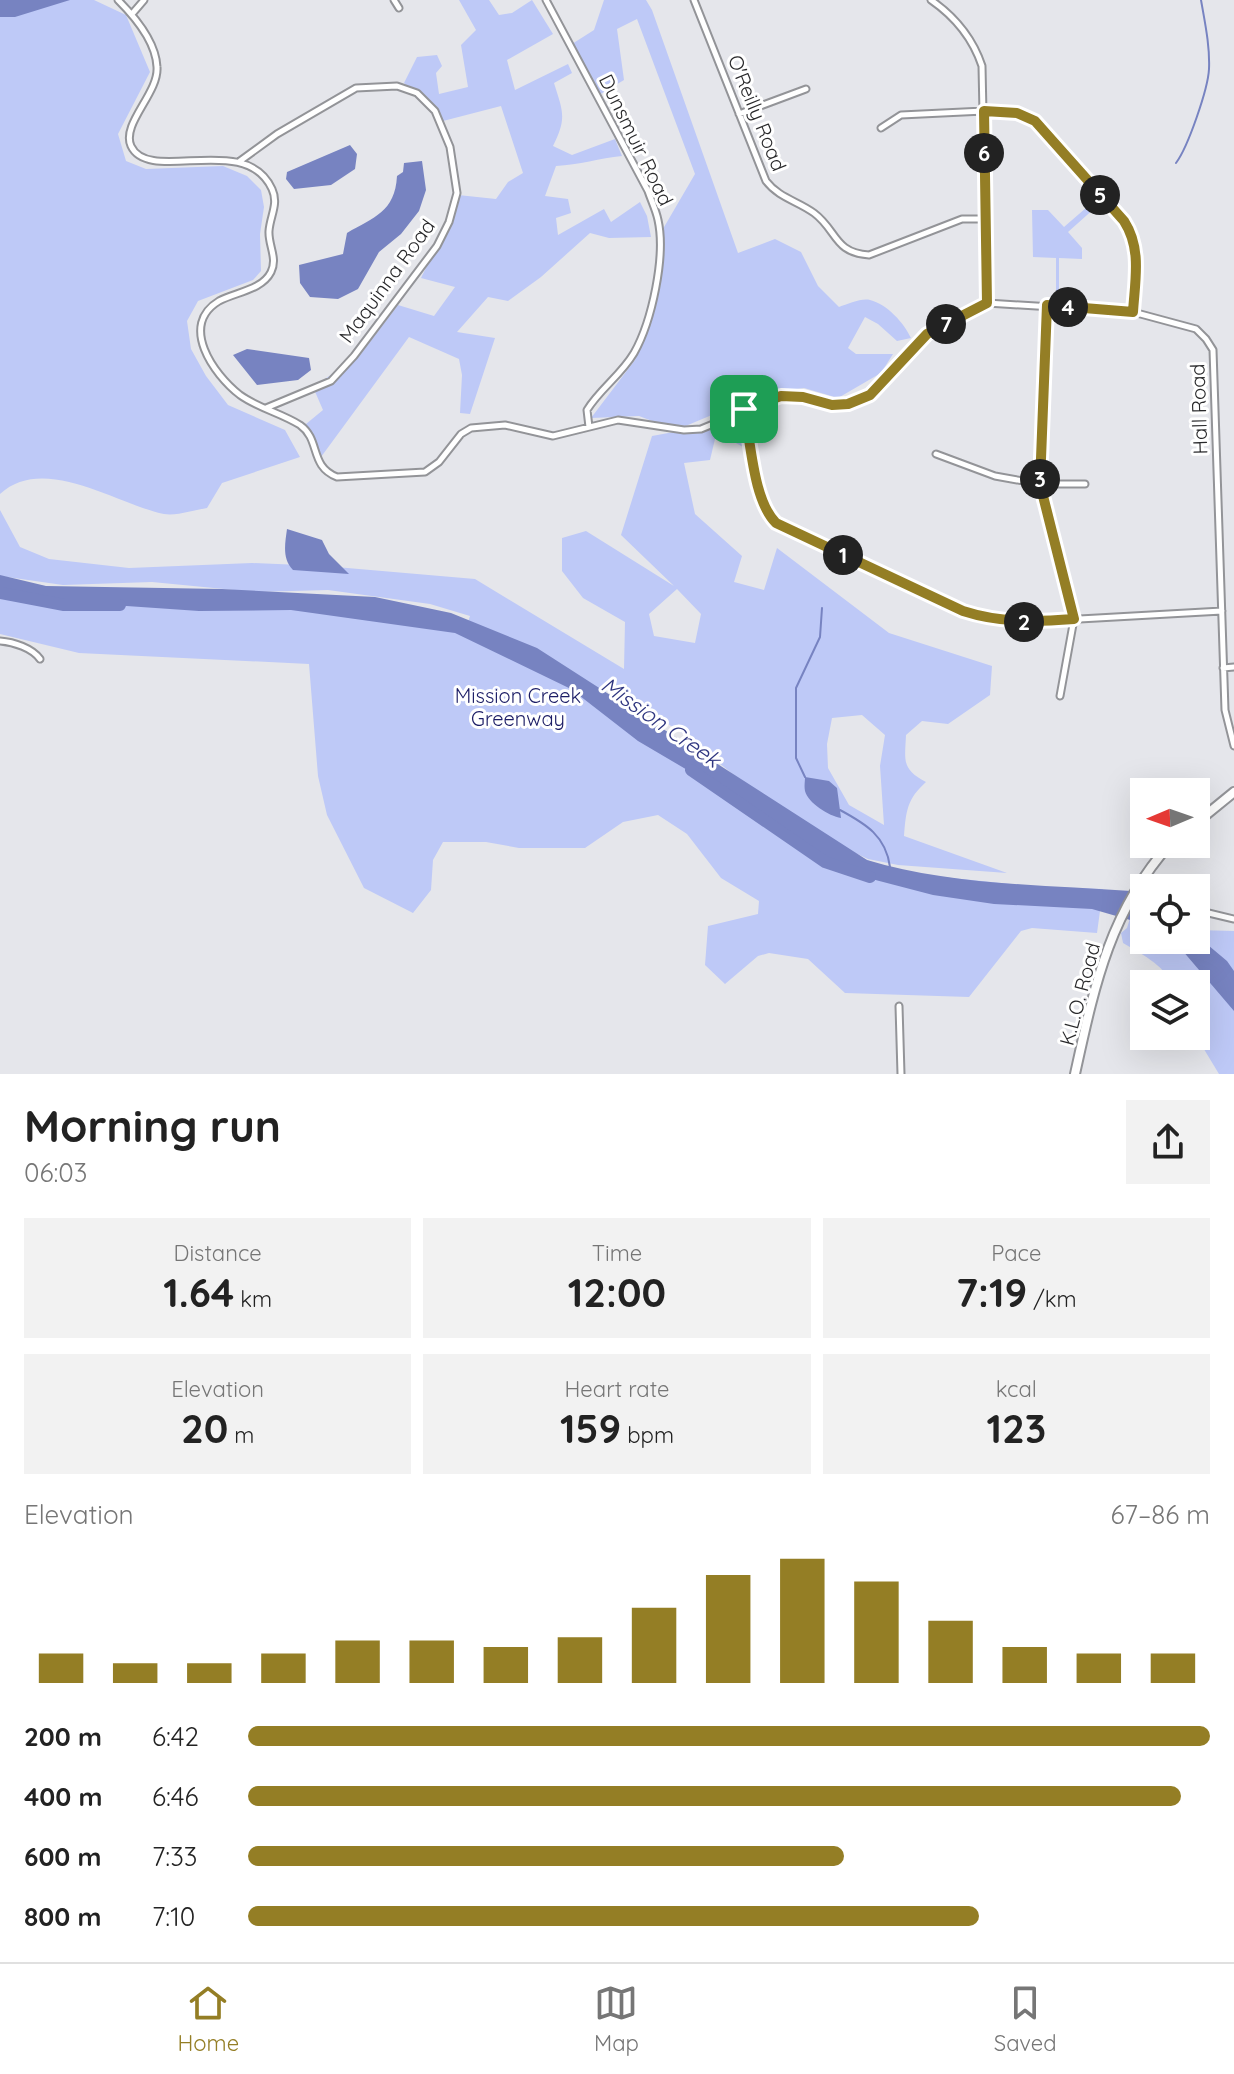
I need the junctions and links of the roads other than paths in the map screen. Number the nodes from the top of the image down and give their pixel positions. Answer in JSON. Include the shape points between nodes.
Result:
{"nodes":[{"id":1,"x":118,"y":0,"type":"edge"},
{"id":2,"x":144,"y":0,"type":"edge"},
{"id":3,"x":394,"y":0,"type":"edge"},
{"id":4,"x":546,"y":0,"type":"edge"},
{"id":5,"x":694,"y":0,"type":"edge"},
{"id":6,"x":931,"y":0,"type":"edge"},
{"id":7,"x":399,"y":8,"type":"dead end"},
{"id":8,"x":132,"y":14,"type":"junction"},
{"id":9,"x":806,"y":89,"type":"dead end"},
{"id":10,"x":984,"y":111,"type":"junction"},
{"id":11,"x":739,"y":114,"type":"junction"},
{"id":12,"x":881,"y":128,"type":"dead end"},
{"id":13,"x":240,"y":161,"type":"junction"},
{"id":14,"x":986,"y":219,"type":"junction"},
{"id":15,"x":987,"y":303,"type":"junction"},
{"id":16,"x":1047,"y":305,"type":"junction"},
{"id":17,"x":1133,"y":312,"type":"junction"},
{"id":18,"x":265,"y":408,"type":"junction"},
{"id":19,"x":744,"y":409,"type":"junction"},
{"id":20,"x":589,"y":427,"type":"junction"},
{"id":21,"x":936,"y":454,"type":"dead end"},
{"id":22,"x":1040,"y":484,"type":"junction"},
{"id":23,"x":1085,"y":484,"type":"dead end"},
{"id":24,"x":1222,"y":611,"type":"junction"},
{"id":25,"x":1074,"y":619,"type":"junction"},
{"id":26,"x":0,"y":641,"type":"edge"},
{"id":27,"x":40,"y":659,"type":"dead end"},
{"id":28,"x":1234,"y":667,"type":"edge"},
{"id":29,"x":1223,"y":668,"type":"junction"},
{"id":30,"x":1060,"y":696,"type":"dead end"},
{"id":31,"x":1234,"y":746,"type":"edge"},
{"id":32,"x":1234,"y":792,"type":"edge"},
{"id":33,"x":1210,"y":812,"type":"edge"},
{"id":34,"x":1157,"y":858,"type":"edge"},
{"id":35,"x":1145,"y":874,"type":"edge"},
{"id":36,"x":1130,"y":903,"type":"edge"},
{"id":37,"x":1210,"y":913,"type":"edge"},
{"id":38,"x":1234,"y":919,"type":"edge"},
{"id":39,"x":899,"y":1006,"type":"dead end"},
{"id":40,"x":901,"y":1074,"type":"edge"},
{"id":41,"x":1075,"y":1074,"type":"edge"}],
"edges":[{"from":1,"to":8,"type":"street"},
{"from":2,"to":8,"type":"street"},
{"from":3,"to":7,"type":"street"},
{"from":4,"to":20,"type":"street","name":"Dunsmuir Road","via":[[648,191],[658,220],[659,261],[648,313],[635,351],[587,410]]},
{"from":5,"to":11,"type":"street","name":"O'Reilly Road"},
{"from":6,"to":10,"type":"street","via":[[975,45],[982,66]]},
{"from":8,"to":13,"type":"street","via":[[157,68],[153,90],[130,135],[131,147],[156,161]]},
{"from":9,"to":11,"type":"street"},
{"from":10,"to":12,"type":"street","via":[[901,115]]},
{"from":10,"to":14,"type":"street"},
{"from":10,"to":17,"type":"street","via":[[1017,113],[1035,121],[1124,221],[1137,252]]},
{"from":11,"to":14,"type":"street","name":"O'Reilly Road","via":[[774,192],[816,214],[854,254],[869,255],[962,219]]},
{"from":13,"to":18,"type":"street","name":"Hall Road","via":[[257,170],[275,196],[269,238],[275,259],[259,285],[206,310],[200,333],[219,372],[240,395]]},
{"from":13,"to":18,"type":"street","name":"Maquinna Road","via":[[356,88],[397,86],[417,93],[435,111],[450,147],[457,193],[437,246],[354,356],[331,381]]},
{"from":14,"to":15,"type":"street"},
{"from":15,"to":16,"type":"street","name":"Hall Road"},
{"from":15,"to":19,"type":"street","name":"Hall Road","via":[[927,334],[870,395],[832,405],[781,396]]},
{"from":16,"to":17,"type":"street","name":"Hall Road"},
{"from":16,"to":22,"type":"street"},
{"from":17,"to":24,"type":"street","name":"Hall Road","via":[[1196,329],[1213,350]]},
{"from":18,"to":20,"type":"street","name":"Hall Road","via":[[300,426],[310,436],[319,464],[337,477],[425,472],[471,428],[505,425],[553,436]]},
{"from":19,"to":20,"type":"street","name":"Hall Road","via":[[701,429],[618,420]]},
{"from":19,"to":25,"type":"street","via":[[761,499],[776,523],[963,611],[1026,622]]},
{"from":21,"to":22,"type":"street","via":[[995,476]]},
{"from":22,"to":23,"type":"street"},
{"from":22,"to":25,"type":"street"},
{"from":24,"to":25,"type":"street"},
{"from":24,"to":29,"type":"street","name":"Hall Road"},
{"from":25,"to":30,"type":"street"},
{"from":26,"to":27,"type":"street"},
{"from":28,"to":29,"type":"street"},
{"from":29,"to":31,"type":"street","name":"Hall Road"},
{"from":32,"to":33,"type":"main road"},
{"from":34,"to":35,"type":"main road","name":"K.L.O. Road"},
{"from":36,"to":41,"type":"main road","name":"K.L.O. Road","via":[[1103,957]]},
{"from":37,"to":38,"type":"street"},
{"from":39,"to":40,"type":"street"}]}
